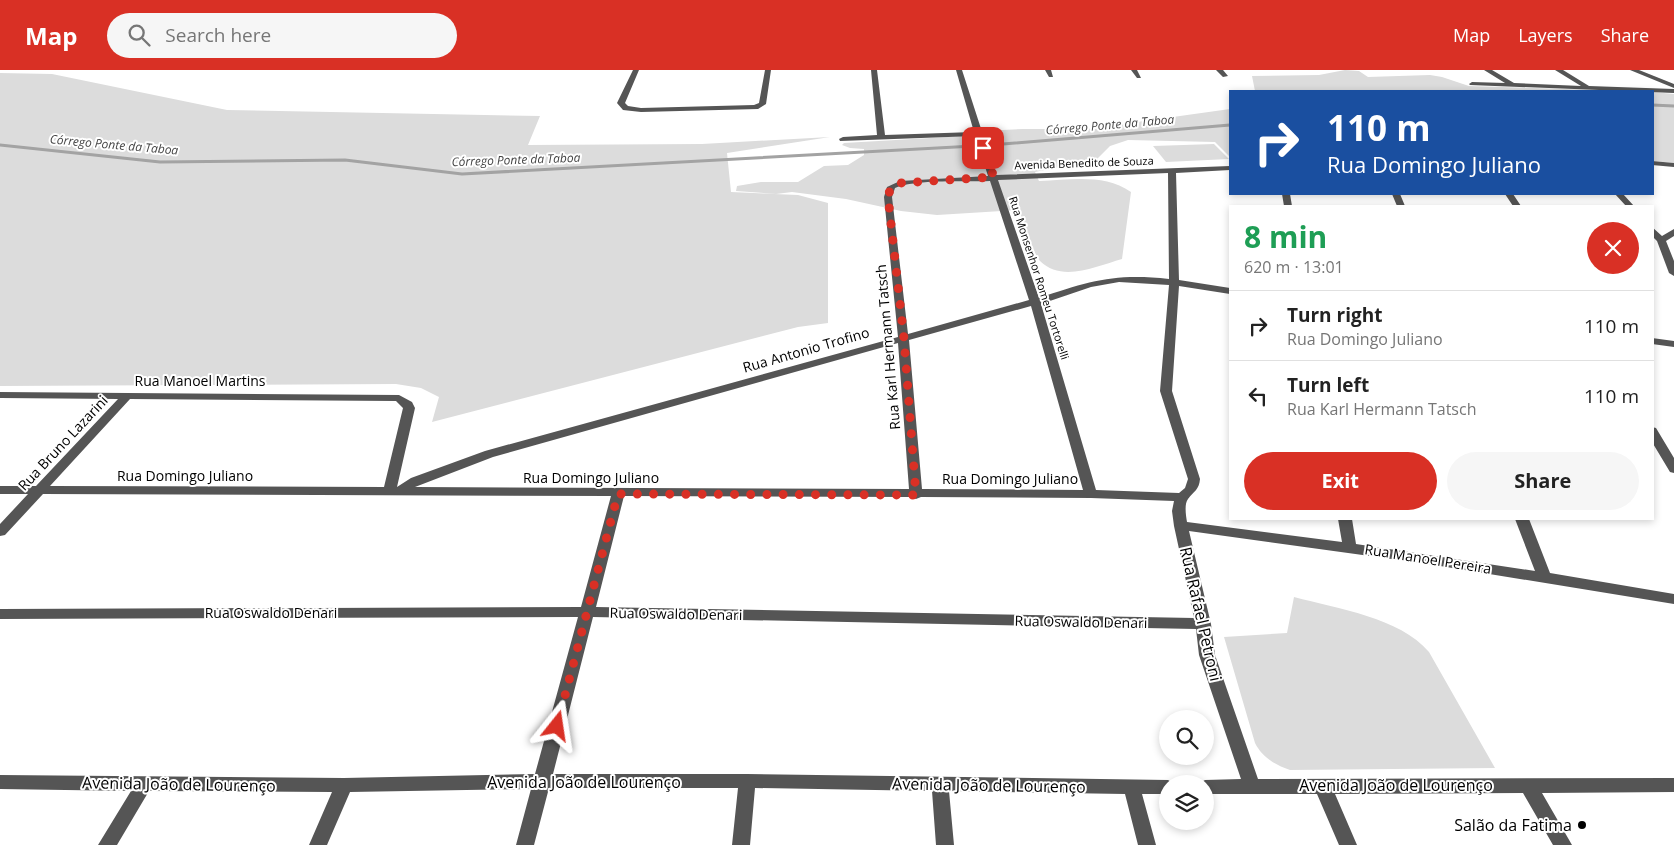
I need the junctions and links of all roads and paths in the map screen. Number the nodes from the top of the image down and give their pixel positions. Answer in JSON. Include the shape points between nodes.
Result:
{"nodes":[{"id":1,"x":636,"y":70,"type":"edge"},
{"id":2,"x":768,"y":70,"type":"edge"},
{"id":3,"x":874,"y":70,"type":"edge"},
{"id":4,"x":959,"y":70,"type":"edge"},
{"id":5,"x":1134,"y":70,"type":"edge"},
{"id":6,"x":1219,"y":70,"type":"edge"},
{"id":7,"x":1488,"y":70,"type":"edge"},
{"id":8,"x":1558,"y":70,"type":"edge"},
{"id":9,"x":1632,"y":70,"type":"edge"},
{"id":10,"x":1139,"y":76,"type":"dead end"},
{"id":11,"x":1225,"y":76,"type":"dead end"},
{"id":12,"x":1472,"y":84,"type":"dead end"},
{"id":13,"x":1512,"y":85,"type":"junction"},
{"id":14,"x":1674,"y":86,"type":"edge"},
{"id":15,"x":1590,"y":88,"type":"junction"},
{"id":16,"x":1646,"y":90,"type":"edge"},
{"id":17,"x":1654,"y":90,"type":"edge"},
{"id":18,"x":1674,"y":91,"type":"edge"},
{"id":19,"x":978,"y":134,"type":"junction"},
{"id":20,"x":881,"y":137,"type":"junction"},
{"id":21,"x":843,"y":139,"type":"dead end"},
{"id":22,"x":1654,"y":163,"type":"edge"},
{"id":23,"x":1674,"y":165,"type":"edge"},
{"id":24,"x":1229,"y":168,"type":"edge"},
{"id":25,"x":1172,"y":171,"type":"junction"},
{"id":26,"x":994,"y":177,"type":"junction"},
{"id":27,"x":1620,"y":195,"type":"edge"},
{"id":28,"x":888,"y":197,"type":"joint"},
{"id":29,"x":1629,"y":205,"type":"edge"},
{"id":30,"x":1654,"y":232,"type":"edge"},
{"id":31,"x":1674,"y":232,"type":"edge"},
{"id":32,"x":1661,"y":240,"type":"junction"},
{"id":33,"x":1670,"y":254,"type":"edge"},
{"id":34,"x":1674,"y":273,"type":"edge"},
{"id":35,"x":1174,"y":283,"type":"junction"},
{"id":36,"x":1229,"y":291,"type":"edge"},
{"id":37,"x":1035,"y":302,"type":"junction"},
{"id":38,"x":904,"y":339,"type":"junction"},
{"id":39,"x":1654,"y":341,"type":"edge"},
{"id":40,"x":1674,"y":344,"type":"edge"},
{"id":41,"x":0,"y":395,"type":"edge"},
{"id":42,"x":128,"y":395,"type":"junction"},
{"id":43,"x":1654,"y":435,"type":"edge"},
{"id":44,"x":1674,"y":468,"type":"edge"},
{"id":45,"x":0,"y":490,"type":"edge"},
{"id":46,"x":40,"y":490,"type":"junction"},
{"id":47,"x":394,"y":491,"type":"junction"},
{"id":48,"x":618,"y":494,"type":"junction"},
{"id":49,"x":1091,"y":494,"type":"junction"},
{"id":50,"x":916,"y":495,"type":"junction"},
{"id":51,"x":1181,"y":497,"type":"junction"},
{"id":52,"x":1345,"y":520,"type":"edge"},
{"id":53,"x":1522,"y":520,"type":"edge"},
{"id":54,"x":1181,"y":526,"type":"junction"},
{"id":55,"x":0,"y":532,"type":"edge"},
{"id":56,"x":1350,"y":547,"type":"junction"},
{"id":57,"x":1544,"y":576,"type":"junction"},
{"id":58,"x":1674,"y":599,"type":"edge"},
{"id":59,"x":587,"y":612,"type":"junction"},
{"id":60,"x":0,"y":614,"type":"edge"},
{"id":61,"x":1203,"y":624,"type":"junction"},
{"id":62,"x":542,"y":781,"type":"junction"},
{"id":63,"x":747,"y":781,"type":"junction"},
{"id":64,"x":0,"y":782,"type":"edge"},
{"id":65,"x":144,"y":784,"type":"junction"},
{"id":66,"x":940,"y":784,"type":"junction"},
{"id":67,"x":344,"y":785,"type":"junction"},
{"id":68,"x":1322,"y":785,"type":"junction"},
{"id":69,"x":1528,"y":785,"type":"junction"},
{"id":70,"x":1674,"y":785,"type":"edge"},
{"id":71,"x":1252,"y":786,"type":"junction"},
{"id":72,"x":1159,"y":787,"type":"edge"},
{"id":73,"x":1214,"y":787,"type":"edge"},
{"id":74,"x":1132,"y":788,"type":"junction"},
{"id":75,"x":107,"y":845,"type":"edge"},
{"id":76,"x":318,"y":845,"type":"edge"},
{"id":77,"x":525,"y":845,"type":"edge"},
{"id":78,"x":741,"y":845,"type":"edge"},
{"id":79,"x":945,"y":845,"type":"edge"},
{"id":80,"x":1147,"y":845,"type":"edge"},
{"id":81,"x":1348,"y":845,"type":"edge"},
{"id":82,"x":1563,"y":845,"type":"edge"}],
"edges":[{"from":1,"to":2,"type":"street","via":[[621,103],[626,108],[641,110],[754,108],[762,104]]},
{"from":3,"to":20,"type":"street"},
{"from":4,"to":19,"type":"street","name":"Rua Monsenhor Romeu Tortorelli"},
{"from":5,"to":10,"type":"street"},
{"from":6,"to":11,"type":"street"},
{"from":7,"to":13,"type":"street"},
{"from":8,"to":15,"type":"street"},
{"from":9,"to":14,"type":"street"},
{"from":12,"to":13,"type":"street"},
{"from":13,"to":15,"type":"street"},
{"from":15,"to":16,"type":"street"},
{"from":17,"to":18,"type":"street"},
{"from":19,"to":20,"type":"street"},
{"from":19,"to":26,"type":"street","name":"Rua Monsenhor Romeu Tortorelli"},
{"from":20,"to":21,"type":"street"},
{"from":22,"to":23,"type":"street"},
{"from":24,"to":25,"type":"street","name":"Avenida Benedito de Souza"},
{"from":25,"to":26,"type":"street","name":"Avenida Benedito de Souza"},
{"from":25,"to":35,"type":"street"},
{"from":26,"to":28,"type":"street","name":"Avenida Benedito de Souza","via":[[900,183],[891,187]]},
{"from":26,"to":37,"type":"street","name":"Rua Monsenhor Romeu Tortorelli"},
{"from":27,"to":29,"type":"street"},
{"from":28,"to":38,"type":"street","name":"Rua Karl Hermann Tatsch"},
{"from":30,"to":32,"type":"street"},
{"from":31,"to":32,"type":"street"},
{"from":32,"to":33,"type":"street"},
{"from":33,"to":34,"type":"street"},
{"from":35,"to":36,"type":"street","name":"Rua Antonio Trofino"},
{"from":35,"to":37,"type":"street","name":"Rua Antonio Trofino","via":[[1104,281]]},
{"from":35,"to":51,"type":"street","via":[[1166,391],[1194,479],[1190,493]]},
{"from":37,"to":38,"type":"street","name":"Rua Antonio Trofino"},
{"from":37,"to":49,"type":"street","name":"Rua Monsenhor Romeu Tortorelli"},
{"from":38,"to":47,"type":"street","name":"Rua Antonio Trofino","via":[[489,454]]},
{"from":38,"to":50,"type":"street","name":"Rua Karl Hermann Tatsch"},
{"from":39,"to":40,"type":"street"},
{"from":41,"to":42,"type":"street","name":"Rua Manoel Martins"},
{"from":42,"to":46,"type":"street","name":"Rua Bruno Lazarini"},
{"from":42,"to":47,"type":"street","name":"Rua Manoel Martins","via":[[399,398],[409,408]]},
{"from":43,"to":44,"type":"street"},
{"from":45,"to":46,"type":"street","name":"Rua Domingo Juliano"},
{"from":46,"to":47,"type":"street","name":"Rua Domingo Juliano"},
{"from":46,"to":55,"type":"street","name":"Rua Bruno Lazarini"},
{"from":47,"to":48,"type":"street","name":"Rua Domingo Juliano"},
{"from":48,"to":50,"type":"street","name":"Rua Domingo Juliano"},
{"from":48,"to":59,"type":"street"},
{"from":49,"to":50,"type":"street","name":"Rua Domingo Juliano"},
{"from":49,"to":51,"type":"street","name":"Rua Domingo Juliano"},
{"from":51,"to":54,"type":"street","name":"Rua Rafael Petroni"},
{"from":52,"to":56,"type":"street"},
{"from":53,"to":57,"type":"street"},
{"from":54,"to":56,"type":"street","name":"Rua Manoel Pereira"},
{"from":54,"to":61,"type":"street","name":"Rua Rafael Petroni"},
{"from":56,"to":57,"type":"street","name":"Rua Manoel Pereira"},
{"from":57,"to":58,"type":"street","name":"Rua Manoel Pereira"},
{"from":59,"to":60,"type":"street","name":"Rua Oswaldo Denari"},
{"from":59,"to":61,"type":"street","name":"Rua Oswaldo Denari"},
{"from":59,"to":62,"type":"street"},
{"from":61,"to":71,"type":"street","name":"Rua Rafael Petroni","via":[[1207,655]]},
{"from":62,"to":63,"type":"street","name":"Avenida João de Lourenço"},
{"from":62,"to":67,"type":"street","name":"Avenida João de Lourenço"},
{"from":62,"to":77,"type":"street"},
{"from":63,"to":66,"type":"street","name":"Avenida João de Lourenço"},
{"from":63,"to":78,"type":"street"},
{"from":64,"to":65,"type":"street","name":"Avenida João de Lourenço"},
{"from":65,"to":67,"type":"street","name":"Avenida João de Lourenço"},
{"from":65,"to":75,"type":"street"},
{"from":66,"to":74,"type":"street","name":"Avenida João de Lourenço"},
{"from":66,"to":79,"type":"street"},
{"from":67,"to":76,"type":"street"},
{"from":68,"to":69,"type":"street","name":"Avenida João de Lourenço"},
{"from":68,"to":71,"type":"street","name":"Avenida João de Lourenço"},
{"from":68,"to":81,"type":"street"},
{"from":69,"to":70,"type":"street","name":"Avenida João de Lourenço"},
{"from":69,"to":82,"type":"street"},
{"from":71,"to":73,"type":"street","name":"Avenida João de Lourenço"},
{"from":72,"to":74,"type":"street","name":"Avenida João de Lourenço"},
{"from":74,"to":80,"type":"street"}]}
